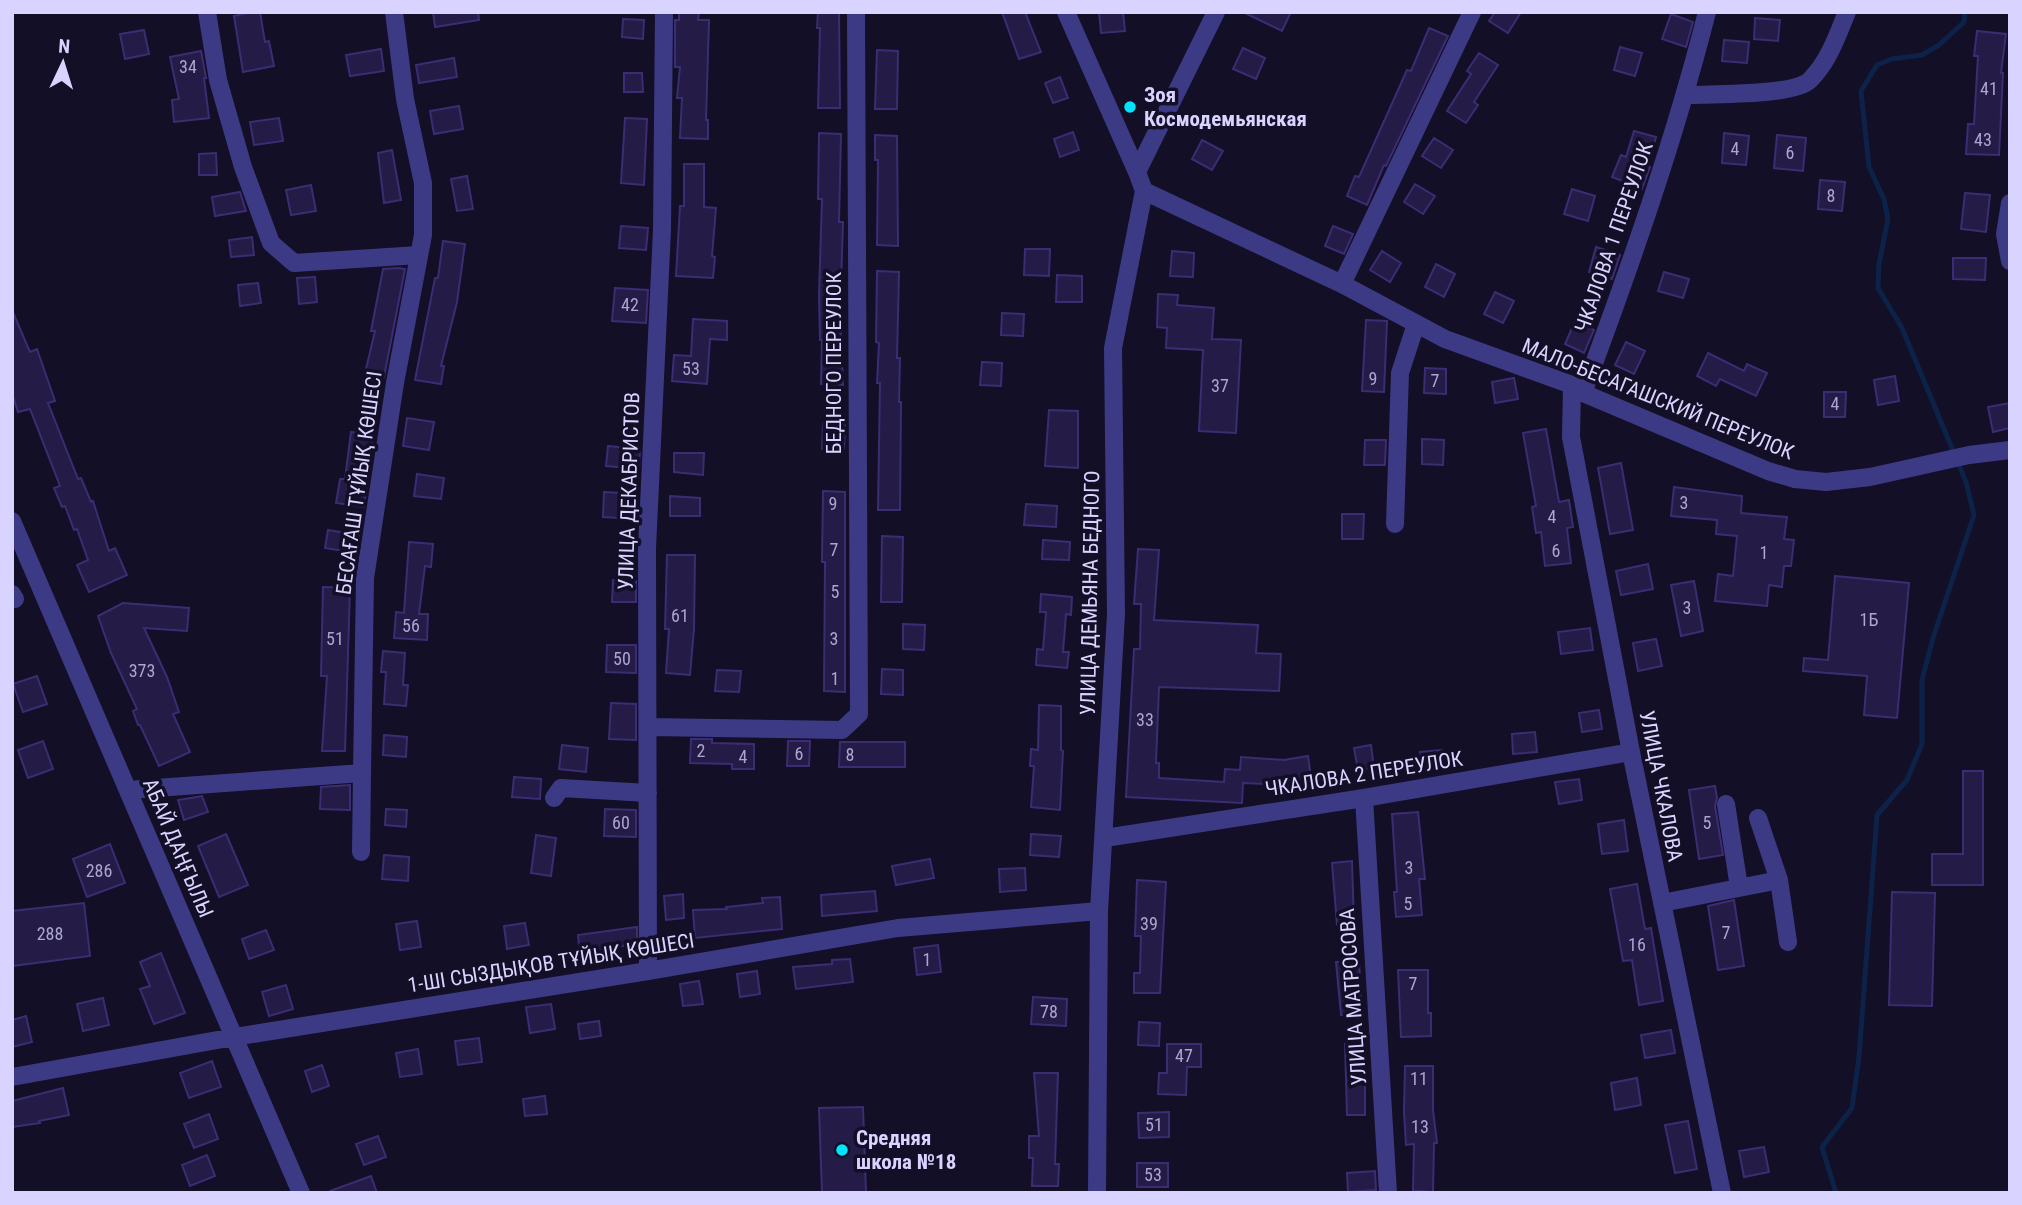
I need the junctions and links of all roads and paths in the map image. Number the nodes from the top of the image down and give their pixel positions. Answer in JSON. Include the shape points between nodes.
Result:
{"nodes":[{"id":1,"x":207,"y":12,"type":"edge"},
{"id":2,"x":394,"y":12,"type":"edge"},
{"id":3,"x":664,"y":12,"type":"edge"},
{"id":4,"x":856,"y":12,"type":"edge"},
{"id":5,"x":1066,"y":12,"type":"edge"},
{"id":6,"x":1216,"y":12,"type":"edge"},
{"id":7,"x":1472,"y":12,"type":"edge"},
{"id":8,"x":1707,"y":12,"type":"edge"},
{"id":9,"x":1847,"y":12,"type":"edge"},
{"id":10,"x":1686,"y":96,"type":"junction"},
{"id":11,"x":1137,"y":172,"type":"junction"},
{"id":12,"x":1144,"y":191,"type":"junction"},
{"id":13,"x":2010,"y":203,"type":"edge"},
{"id":14,"x":419,"y":255,"type":"junction"},
{"id":15,"x":2010,"y":261,"type":"edge"},
{"id":16,"x":1342,"y":284,"type":"junction"},
{"id":17,"x":1416,"y":324,"type":"junction"},
{"id":18,"x":1577,"y":389,"type":"junction"},
{"id":19,"x":2010,"y":450,"type":"edge"},
{"id":20,"x":12,"y":521,"type":"edge"},
{"id":21,"x":1395,"y":524,"type":"dead end"},
{"id":22,"x":649,"y":727,"type":"junction"},
{"id":23,"x":1631,"y":752,"type":"junction"},
{"id":24,"x":362,"y":774,"type":"junction"},
{"id":25,"x":129,"y":790,"type":"junction"},
{"id":26,"x":648,"y":793,"type":"junction"},
{"id":27,"x":554,"y":798,"type":"dead end"},
{"id":28,"x":1364,"y":798,"type":"junction"},
{"id":29,"x":1726,"y":804,"type":"dead end"},
{"id":30,"x":1758,"y":818,"type":"dead end"},
{"id":31,"x":1105,"y":838,"type":"junction"},
{"id":32,"x":360,"y":852,"type":"dead end"},
{"id":33,"x":1779,"y":880,"type":"junction"},
{"id":34,"x":1739,"y":887,"type":"junction"},
{"id":35,"x":1662,"y":903,"type":"junction"},
{"id":36,"x":1099,"y":911,"type":"junction"},
{"id":37,"x":1788,"y":942,"type":"dead end"},
{"id":38,"x":648,"y":971,"type":"junction"},
{"id":39,"x":234,"y":1037,"type":"junction"},
{"id":40,"x":12,"y":1077,"type":"edge"},
{"id":41,"x":302,"y":1193,"type":"edge"},
{"id":42,"x":1097,"y":1193,"type":"edge"},
{"id":43,"x":1388,"y":1193,"type":"edge"},
{"id":44,"x":1722,"y":1193,"type":"edge"}],
"edges":[{"from":1,"to":14,"type":"street","via":[[218,80],[271,243],[294,263]]},
{"from":2,"to":14,"type":"street","name":"БЕСАҒАШ ТҰЙЫҚ КӨШЕСІ","via":[[405,99],[424,183]]},
{"from":3,"to":22,"type":"street","name":"УЛИЦА ДЕКАБРИСТОВ","via":[[662,230],[648,548]]},
{"from":4,"to":22,"type":"street","name":"БЕДНОГО ПЕРЕУЛОК","via":[[859,714],[842,730]]},
{"from":5,"to":11,"type":"street"},
{"from":6,"to":11,"type":"street"},
{"from":7,"to":16,"type":"street"},
{"from":8,"to":10,"type":"street","name":"ЧКАЛОВА 1 ПЕРЕУЛОК"},
{"from":9,"to":10,"type":"street","via":[[1826,60],[1808,82],[1782,91]]},
{"from":10,"to":18,"type":"street","name":"ЧКАЛОВА 1 ПЕРЕУЛОК","via":[[1636,252]]},
{"from":11,"to":12,"type":"street"},
{"from":12,"to":16,"type":"street","name":"МАЛО-БЕСАГАШСКИЙ ПЕРЕУЛОК"},
{"from":12,"to":31,"type":"street","name":"УЛИЦА ДЕМЬЯНА БЕДНОГО","via":[[1113,348],[1116,614]]},
{"from":13,"to":15,"type":"street","via":[[2006,234]]},
{"from":14,"to":24,"type":"street","name":"БЕСАҒАШ ТҰЙЫҚ КӨШЕСІ","via":[[365,578]]},
{"from":16,"to":17,"type":"street","name":"МАЛО-БЕСАГАШСКИЙ ПЕРЕУЛОК"},
{"from":17,"to":18,"type":"street","name":"МАЛО-БЕСАГАШСКИЙ ПЕРЕУЛОК"},
{"from":17,"to":21,"type":"street","via":[[1400,373]]},
{"from":18,"to":19,"type":"street","name":"МАЛО-БЕСАГАШСКИЙ ПЕРЕУЛОК","via":[[1795,479],[1826,482],[1870,477]]},
{"from":18,"to":23,"type":"street","name":"УЛИЦА ЧКАЛОВА","via":[[1571,437]]},
{"from":20,"to":25,"type":"street","name":"АБАЙ ДАҢҒЫЛЫ"},
{"from":22,"to":26,"type":"street","name":"УЛИЦА ДЕКАБРИСТОВ"},
{"from":23,"to":28,"type":"street","name":"ЧКАЛОВА 2 ПЕРЕУЛОК"},
{"from":23,"to":35,"type":"street","name":"УЛИЦА ЧКАЛОВА"},
{"from":24,"to":25,"type":"street"},
{"from":24,"to":32,"type":"street","name":"БЕСАҒАШ ТҰЙЫҚ КӨШЕСІ"},
{"from":25,"to":39,"type":"street","name":"АБАЙ ДАҢҒЫЛЫ"},
{"from":26,"to":27,"type":"street","via":[[561,789]]},
{"from":26,"to":38,"type":"street","name":"УЛИЦА ДЕКАБРИСТОВ"},
{"from":28,"to":31,"type":"street","name":"ЧКАЛОВА 2 ПЕРЕУЛОК"},
{"from":28,"to":43,"type":"street","name":"УЛИЦА МАТРОСОВА"},
{"from":29,"to":34,"type":"street"},
{"from":30,"to":33,"type":"street"},
{"from":31,"to":36,"type":"street","name":"УЛИЦА ДЕМЬЯНА БЕДНОГО"},
{"from":33,"to":34,"type":"street"},
{"from":33,"to":37,"type":"street"},
{"from":34,"to":35,"type":"street"},
{"from":35,"to":44,"type":"street","name":"УЛИЦА ЧКАЛОВА"},
{"from":36,"to":38,"type":"street","name":"1-ШІ СЫЗДЫҚОВ ТҰЙЫҚ КӨШЕСІ","via":[[898,928]]},
{"from":36,"to":42,"type":"street","name":"УЛИЦА ДЕМЬЯНА БЕДНОГО"},
{"from":38,"to":39,"type":"street","name":"1-ШІ СЫЗДЫҚОВ ТҰЙЫҚ КӨШЕСІ"},
{"from":39,"to":40,"type":"street","name":"1-ШІ СЫЗДЫҚОВ ТҰЙЫҚ КӨШЕСІ"},
{"from":39,"to":41,"type":"street","name":"АБАЙ ДАҢҒЫЛЫ"}]}
